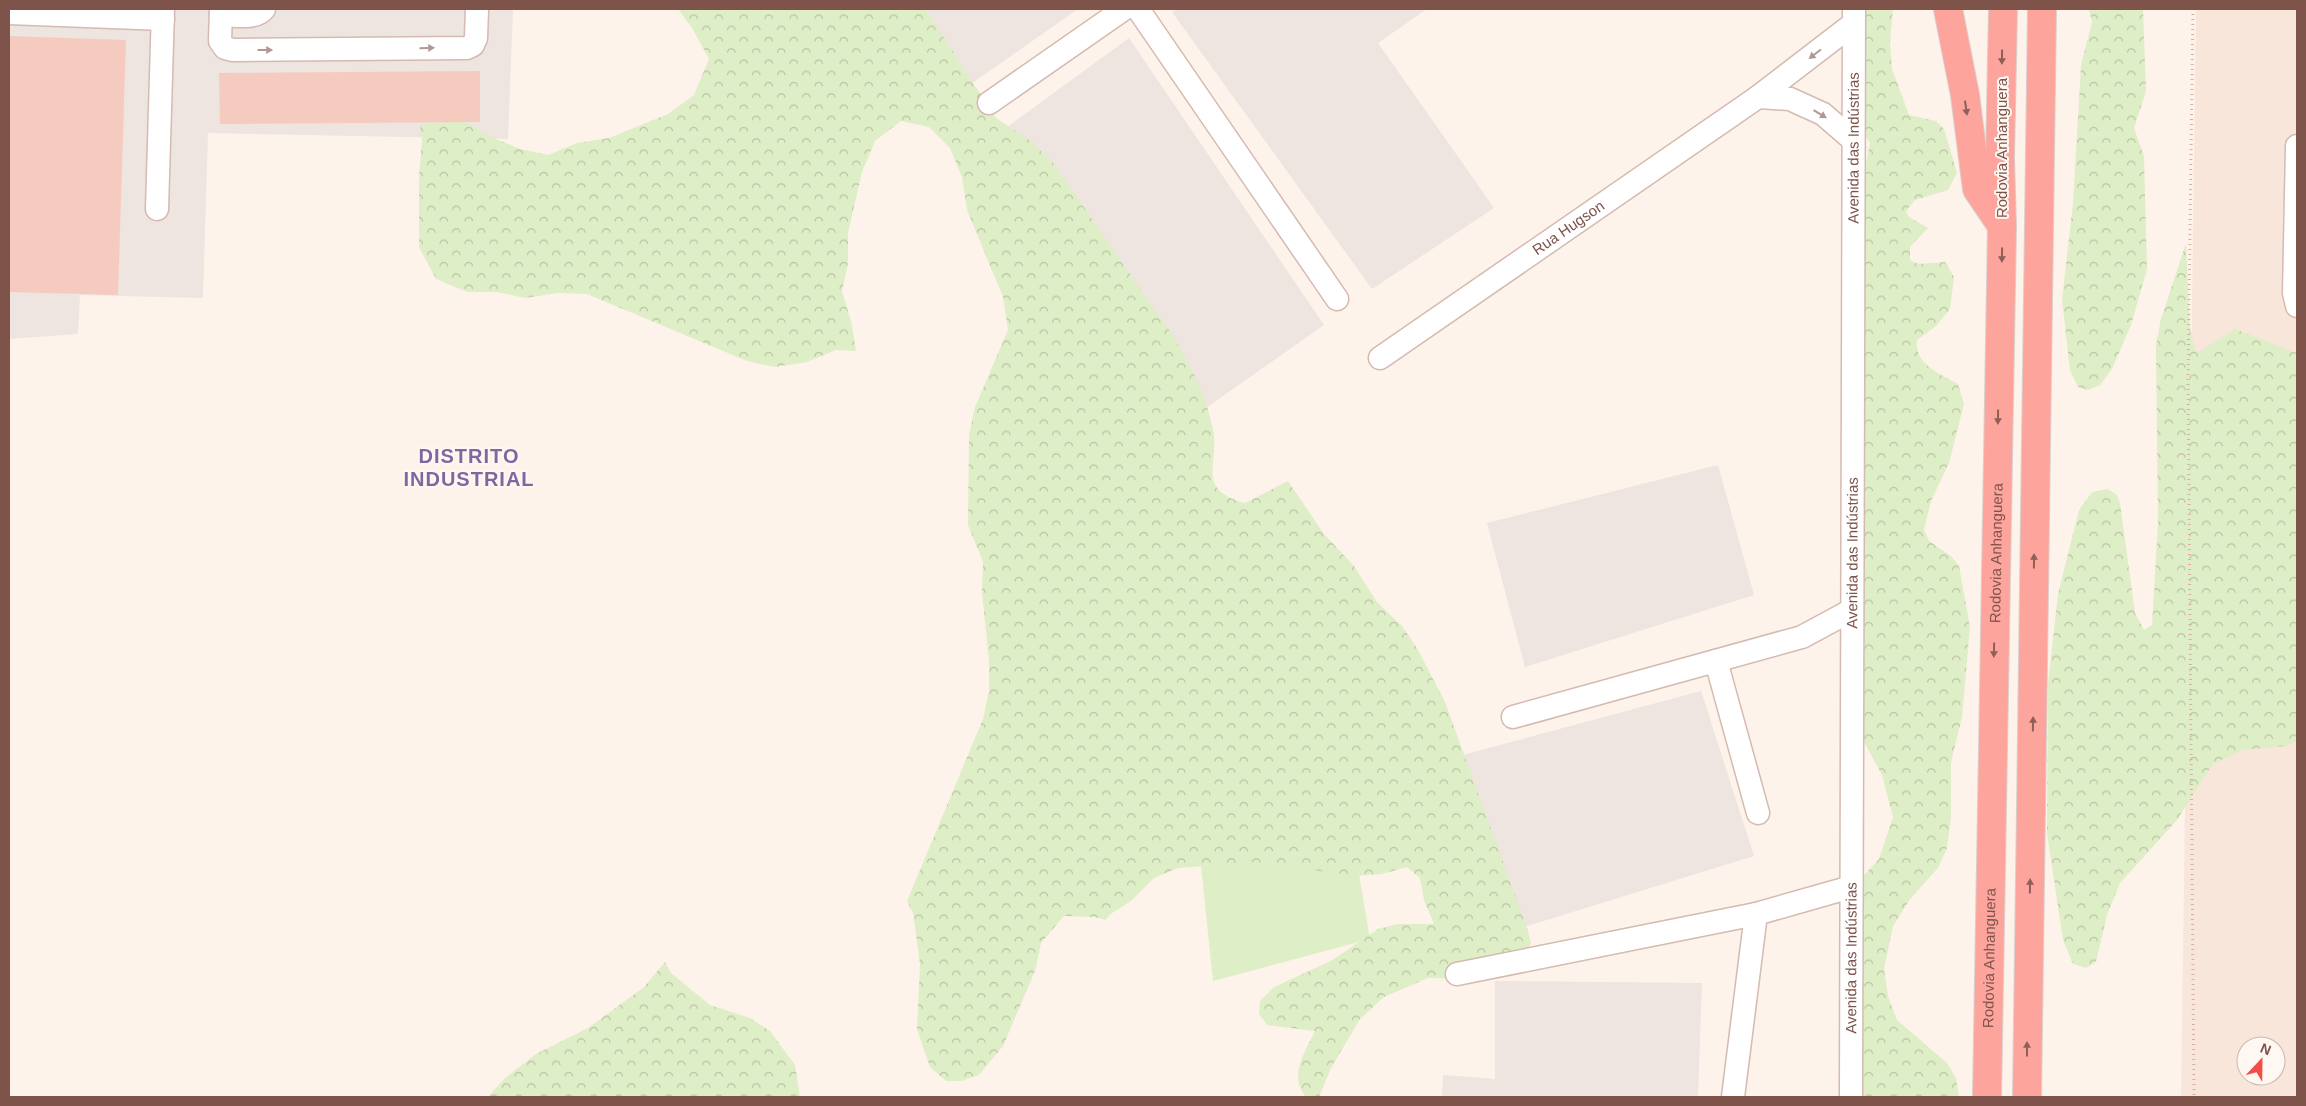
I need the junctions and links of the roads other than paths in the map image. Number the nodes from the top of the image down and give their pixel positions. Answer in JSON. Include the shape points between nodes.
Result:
{"nodes":[{"id":1,"x":264,"y":9,"type":"edge"},
{"id":2,"x":477,"y":9,"type":"edge"},
{"id":3,"x":1124,"y":9,"type":"edge"},
{"id":4,"x":1138,"y":9,"type":"edge"},
{"id":5,"x":1948,"y":9,"type":"edge"},
{"id":6,"x":2003,"y":9,"type":"edge"},
{"id":7,"x":2042,"y":9,"type":"edge"},
{"id":8,"x":9,"y":12,"type":"edge"},
{"id":9,"x":221,"y":12,"type":"edge"},
{"id":10,"x":163,"y":14,"type":"edge"},
{"id":11,"x":1854,"y":16,"type":"edge"},
{"id":12,"x":1758,"y":97,"type":"junction"},
{"id":13,"x":990,"y":104,"type":"dead end"},
{"id":14,"x":1853,"y":140,"type":"junction"},
{"id":15,"x":2297,"y":146,"type":"edge"},
{"id":16,"x":157,"y":209,"type":"dead end"},
{"id":17,"x":2002,"y":226,"type":"junction"},
{"id":18,"x":1337,"y":299,"type":"dead end"},
{"id":19,"x":2297,"y":306,"type":"edge"},
{"id":20,"x":1380,"y":358,"type":"dead end"},
{"id":21,"x":1852,"y":610,"type":"junction"},
{"id":22,"x":1716,"y":661,"type":"junction"},
{"id":23,"x":1513,"y":717,"type":"dead end"},
{"id":24,"x":1758,"y":813,"type":"dead end"},
{"id":25,"x":1851,"y":887,"type":"junction"},
{"id":26,"x":1756,"y":914,"type":"junction"},
{"id":27,"x":1457,"y":974,"type":"dead end"},
{"id":28,"x":1733,"y":1097,"type":"edge"},
{"id":29,"x":1851,"y":1097,"type":"edge"},
{"id":30,"x":1988,"y":1097,"type":"edge"},
{"id":31,"x":2027,"y":1097,"type":"edge"}],
"edges":[{"from":1,"to":9,"type":"street","via":[[252,15]]},
{"from":9,"to":2,"type":"street","one_way":true,"via":[[220,41],[225,48],[233,50],[467,48],[476,38]]},
{"from":3,"to":13,"type":"street"},
{"from":4,"to":18,"type":"street"},
{"from":5,"to":17,"type":"highway","one_way":true,"via":[[1978,189]]},
{"from":6,"to":17,"type":"highway","name":"Rodovia Anhanguera","one_way":true},
{"from":31,"to":7,"type":"highway","one_way":true},
{"from":8,"to":10,"type":"street"},
{"from":10,"to":16,"type":"street"},
{"from":11,"to":12,"type":"street","name":"Rua Hugson","one_way":true},
{"from":11,"to":14,"type":"street","name":"Avenida das Indústrias"},
{"from":12,"to":14,"type":"street","one_way":true,"via":[[1790,99],[1823,114]]},
{"from":12,"to":20,"type":"street","name":"Rua Hugson"},
{"from":14,"to":21,"type":"street","name":"Avenida das Indústrias"},
{"from":15,"to":19,"type":"street","via":[[2294,293]]},
{"from":17,"to":30,"type":"highway","name":"Rodovia Anhanguera","one_way":true},
{"from":21,"to":22,"type":"street","via":[[1802,637]]},
{"from":21,"to":25,"type":"street","name":"Avenida das Indústrias"},
{"from":22,"to":23,"type":"street"},
{"from":22,"to":24,"type":"street"},
{"from":25,"to":26,"type":"street"},
{"from":25,"to":29,"type":"street","name":"Avenida das Indústrias"},
{"from":26,"to":27,"type":"street"},
{"from":26,"to":28,"type":"street"}]}
